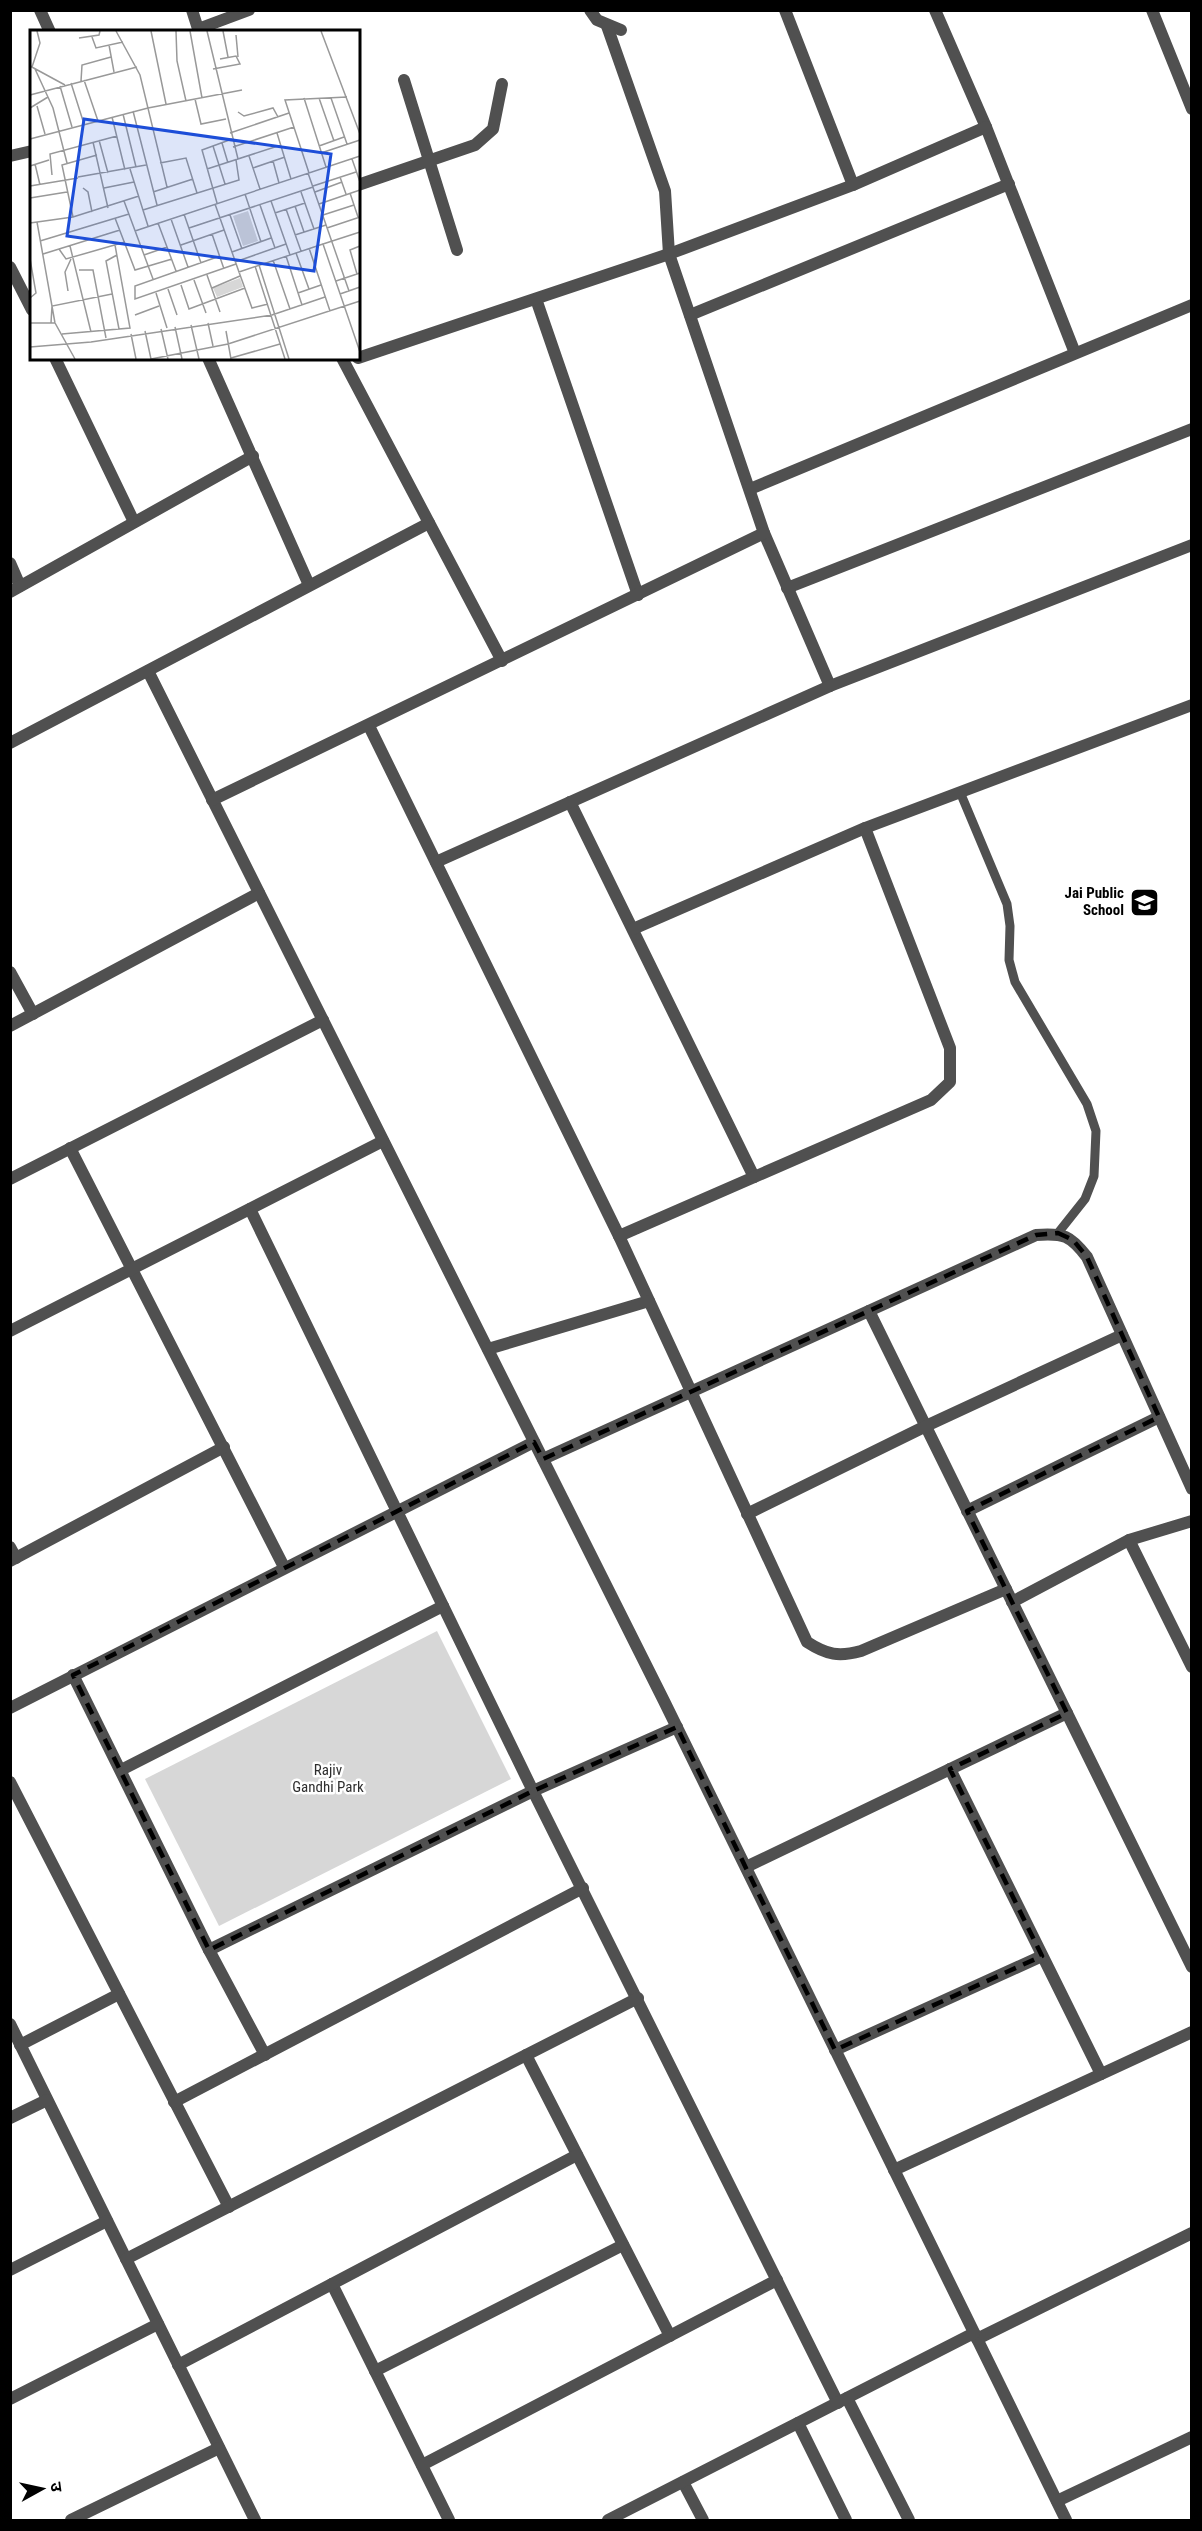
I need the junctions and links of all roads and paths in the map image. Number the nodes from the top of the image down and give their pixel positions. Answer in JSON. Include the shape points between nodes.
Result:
{"nodes":[{"id":1,"x":40,"y":10,"type":"edge"},
{"id":2,"x":192,"y":10,"type":"edge"},
{"id":3,"x":249,"y":10,"type":"edge"},
{"id":4,"x":590,"y":10,"type":"edge"},
{"id":5,"x":785,"y":10,"type":"edge"},
{"id":6,"x":934,"y":10,"type":"edge"},
{"id":7,"x":1152,"y":11,"type":"edge"},
{"id":8,"x":607,"y":26,"type":"junction"},
{"id":9,"x":49,"y":30,"type":"edge"},
{"id":10,"x":198,"y":30,"type":"edge"},
{"id":11,"x":621,"y":30,"type":"dead end"},
{"id":12,"x":404,"y":80,"type":"dead end"},
{"id":13,"x":502,"y":84,"type":"dead end"},
{"id":14,"x":1191,"y":109,"type":"edge"},
{"id":15,"x":986,"y":127,"type":"junction"},
{"id":16,"x":30,"y":151,"type":"edge"},
{"id":17,"x":10,"y":156,"type":"edge"},
{"id":18,"x":428,"y":161,"type":"junction"},
{"id":19,"x":360,"y":183,"type":"edge"},
{"id":20,"x":1009,"y":184,"type":"junction"},
{"id":21,"x":853,"y":185,"type":"junction"},
{"id":22,"x":457,"y":250,"type":"dead end"},
{"id":23,"x":669,"y":254,"type":"junction"},
{"id":24,"x":10,"y":267,"type":"edge"},
{"id":25,"x":536,"y":299,"type":"junction"},
{"id":26,"x":1191,"y":305,"type":"edge"},
{"id":27,"x":30,"y":306,"type":"edge"},
{"id":28,"x":690,"y":315,"type":"junction"},
{"id":29,"x":1075,"y":352,"type":"junction"},
{"id":30,"x":360,"y":356,"type":"edge"},
{"id":31,"x":56,"y":360,"type":"edge"},
{"id":32,"x":209,"y":360,"type":"edge"},
{"id":33,"x":350,"y":360,"type":"edge"},
{"id":34,"x":1191,"y":429,"type":"edge"},
{"id":35,"x":253,"y":456,"type":"junction"},
{"id":36,"x":750,"y":489,"type":"junction"},
{"id":37,"x":134,"y":522,"type":"junction"},
{"id":38,"x":429,"y":523,"type":"junction"},
{"id":39,"x":764,"y":532,"type":"junction"},
{"id":40,"x":1191,"y":545,"type":"edge"},
{"id":41,"x":10,"y":563,"type":"edge"},
{"id":42,"x":309,"y":585,"type":"junction"},
{"id":43,"x":787,"y":588,"type":"junction"},
{"id":44,"x":15,"y":589,"type":"edge"},
{"id":45,"x":638,"y":595,"type":"junction"},
{"id":46,"x":502,"y":661,"type":"junction"},
{"id":47,"x":148,"y":671,"type":"junction"},
{"id":48,"x":831,"y":686,"type":"junction"},
{"id":49,"x":1191,"y":705,"type":"edge"},
{"id":50,"x":369,"y":726,"type":"junction"},
{"id":51,"x":10,"y":743,"type":"edge"},
{"id":52,"x":960,"y":792,"type":"junction"},
{"id":53,"x":212,"y":800,"type":"junction"},
{"id":54,"x":570,"y":802,"type":"junction"},
{"id":55,"x":866,"y":828,"type":"junction"},
{"id":56,"x":436,"y":862,"type":"junction"},
{"id":57,"x":259,"y":893,"type":"junction"},
{"id":58,"x":633,"y":929,"type":"junction"},
{"id":59,"x":10,"y":972,"type":"edge"},
{"id":60,"x":33,"y":1014,"type":"junction"},
{"id":61,"x":323,"y":1020,"type":"junction"},
{"id":62,"x":10,"y":1026,"type":"edge"},
{"id":63,"x":383,"y":1141,"type":"junction"},
{"id":64,"x":70,"y":1148,"type":"junction"},
{"id":65,"x":754,"y":1177,"type":"junction"},
{"id":66,"x":10,"y":1179,"type":"edge"},
{"id":67,"x":250,"y":1209,"type":"junction"},
{"id":68,"x":1058,"y":1233,"type":"junction"},
{"id":69,"x":620,"y":1236,"type":"junction"},
{"id":70,"x":133,"y":1268,"type":"junction"},
{"id":71,"x":649,"y":1300,"type":"junction"},
{"id":72,"x":869,"y":1311,"type":"junction"},
{"id":73,"x":10,"y":1330,"type":"edge"},
{"id":74,"x":1122,"y":1335,"type":"junction"},
{"id":75,"x":488,"y":1349,"type":"junction"},
{"id":76,"x":690,"y":1392,"type":"junction"},
{"id":77,"x":1159,"y":1417,"type":"junction"},
{"id":78,"x":926,"y":1426,"type":"junction"},
{"id":79,"x":534,"y":1442,"type":"junction"},
{"id":80,"x":224,"y":1447,"type":"junction"},
{"id":81,"x":543,"y":1459,"type":"junction"},
{"id":82,"x":1191,"y":1489,"type":"edge"},
{"id":83,"x":396,"y":1510,"type":"junction"},
{"id":84,"x":968,"y":1511,"type":"junction"},
{"id":85,"x":747,"y":1514,"type":"junction"},
{"id":86,"x":1191,"y":1521,"type":"edge"},
{"id":87,"x":1129,"y":1540,"type":"junction"},
{"id":88,"x":12,"y":1555,"type":"edge"},
{"id":89,"x":284,"y":1567,"type":"junction"},
{"id":90,"x":1006,"y":1589,"type":"junction"},
{"id":91,"x":1012,"y":1602,"type":"junction"},
{"id":92,"x":443,"y":1606,"type":"junction"},
{"id":93,"x":1191,"y":1667,"type":"edge"},
{"id":94,"x":73,"y":1675,"type":"junction"},
{"id":95,"x":10,"y":1708,"type":"edge"},
{"id":96,"x":1067,"y":1713,"type":"junction"},
{"id":97,"x":677,"y":1727,"type":"junction"},
{"id":98,"x":950,"y":1769,"type":"junction"},
{"id":99,"x":121,"y":1770,"type":"junction"},
{"id":100,"x":10,"y":1782,"type":"edge"},
{"id":101,"x":533,"y":1791,"type":"junction"},
{"id":102,"x":746,"y":1867,"type":"junction"},
{"id":103,"x":583,"y":1888,"type":"junction"},
{"id":104,"x":209,"y":1950,"type":"junction"},
{"id":105,"x":1042,"y":1956,"type":"junction"},
{"id":106,"x":1191,"y":1967,"type":"edge"},
{"id":107,"x":119,"y":1994,"type":"junction"},
{"id":108,"x":638,"y":1998,"type":"junction"},
{"id":109,"x":10,"y":2024,"type":"edge"},
{"id":110,"x":1191,"y":2032,"type":"edge"},
{"id":111,"x":20,"y":2045,"type":"junction"},
{"id":112,"x":835,"y":2050,"type":"junction"},
{"id":113,"x":265,"y":2055,"type":"junction"},
{"id":114,"x":526,"y":2055,"type":"junction"},
{"id":115,"x":1101,"y":2074,"type":"junction"},
{"id":116,"x":47,"y":2100,"type":"junction"},
{"id":117,"x":174,"y":2102,"type":"junction"},
{"id":118,"x":10,"y":2118,"type":"edge"},
{"id":119,"x":577,"y":2155,"type":"junction"},
{"id":120,"x":894,"y":2170,"type":"junction"},
{"id":121,"x":229,"y":2207,"type":"junction"},
{"id":122,"x":107,"y":2221,"type":"junction"},
{"id":123,"x":1191,"y":2233,"type":"edge"},
{"id":124,"x":623,"y":2245,"type":"junction"},
{"id":125,"x":126,"y":2259,"type":"junction"},
{"id":126,"x":10,"y":2270,"type":"edge"},
{"id":127,"x":777,"y":2280,"type":"junction"},
{"id":128,"x":332,"y":2284,"type":"junction"},
{"id":129,"x":158,"y":2324,"type":"junction"},
{"id":130,"x":670,"y":2336,"type":"junction"},
{"id":131,"x":976,"y":2336,"type":"junction"},
{"id":132,"x":178,"y":2365,"type":"junction"},
{"id":133,"x":375,"y":2371,"type":"junction"},
{"id":134,"x":10,"y":2399,"type":"edge"},
{"id":135,"x":843,"y":2400,"type":"junction"},
{"id":136,"x":798,"y":2423,"type":"junction"},
{"id":137,"x":1191,"y":2437,"type":"edge"},
{"id":138,"x":219,"y":2448,"type":"junction"},
{"id":139,"x":422,"y":2465,"type":"junction"},
{"id":140,"x":683,"y":2482,"type":"junction"},
{"id":141,"x":1057,"y":2501,"type":"junction"},
{"id":142,"x":71,"y":2520,"type":"edge"},
{"id":143,"x":255,"y":2520,"type":"edge"},
{"id":144,"x":449,"y":2520,"type":"edge"},
{"id":145,"x":608,"y":2520,"type":"edge"},
{"id":146,"x":703,"y":2520,"type":"edge"},
{"id":147,"x":846,"y":2520,"type":"edge"},
{"id":148,"x":909,"y":2520,"type":"edge"},
{"id":149,"x":1066,"y":2520,"type":"edge"}],
"edges":[{"from":1,"to":9,"type":"street"},
{"from":2,"to":10,"type":"street"},
{"from":3,"to":10,"type":"street"},
{"from":4,"to":8,"type":"street"},
{"from":5,"to":21,"type":"street"},
{"from":6,"to":15,"type":"street"},
{"from":7,"to":14,"type":"street"},
{"from":8,"to":11,"type":"street"},
{"from":8,"to":23,"type":"street","via":[[665,191]]},
{"from":12,"to":18,"type":"street"},
{"from":13,"to":18,"type":"street","via":[[493,129],[475,145]]},
{"from":15,"to":20,"type":"street"},
{"from":15,"to":21,"type":"street"},
{"from":16,"to":17,"type":"street"},
{"from":18,"to":19,"type":"street"},
{"from":18,"to":22,"type":"street"},
{"from":20,"to":28,"type":"street"},
{"from":20,"to":29,"type":"street"},
{"from":21,"to":23,"type":"street"},
{"from":23,"to":25,"type":"street"},
{"from":23,"to":28,"type":"street"},
{"from":24,"to":27,"type":"street"},
{"from":25,"to":30,"type":"street"},
{"from":25,"to":45,"type":"street"},
{"from":26,"to":29,"type":"street"},
{"from":28,"to":36,"type":"street"},
{"from":29,"to":36,"type":"street"},
{"from":31,"to":37,"type":"street"},
{"from":32,"to":35,"type":"street"},
{"from":33,"to":38,"type":"street"},
{"from":34,"to":43,"type":"street"},
{"from":35,"to":37,"type":"street"},
{"from":35,"to":42,"type":"street"},
{"from":36,"to":39,"type":"street"},
{"from":37,"to":44,"type":"street"},
{"from":38,"to":42,"type":"street"},
{"from":38,"to":46,"type":"street"},
{"from":39,"to":43,"type":"street"},
{"from":39,"to":45,"type":"street"},
{"from":40,"to":48,"type":"street"},
{"from":41,"to":44,"type":"street"},
{"from":42,"to":47,"type":"street"},
{"from":43,"to":48,"type":"street"},
{"from":45,"to":46,"type":"street"},
{"from":46,"to":50,"type":"street"},
{"from":47,"to":51,"type":"street"},
{"from":47,"to":53,"type":"street"},
{"from":48,"to":54,"type":"street"},
{"from":49,"to":52,"type":"street"},
{"from":50,"to":53,"type":"street"},
{"from":50,"to":56,"type":"street"},
{"from":52,"to":55,"type":"street"},
{"from":52,"to":68,"type":"lane","via":[[1007,904],[1009,960],[1015,982],[1087,1104],[1096,1131],[1094,1176],[1084,1199]]},
{"from":53,"to":57,"type":"street"},
{"from":54,"to":56,"type":"street"},
{"from":54,"to":58,"type":"street"},
{"from":55,"to":58,"type":"street"},
{"from":55,"to":65,"type":"street","via":[[950,1048],[950,1082],[931,1100]]},
{"from":56,"to":69,"type":"street"},
{"from":57,"to":60,"type":"street"},
{"from":57,"to":61,"type":"street"},
{"from":58,"to":65,"type":"street"},
{"from":59,"to":60,"type":"street"},
{"from":60,"to":62,"type":"street"},
{"from":61,"to":63,"type":"street"},
{"from":61,"to":64,"type":"street"},
{"from":63,"to":67,"type":"street"},
{"from":63,"to":75,"type":"street"},
{"from":64,"to":66,"type":"street"},
{"from":64,"to":70,"type":"street"},
{"from":65,"to":69,"type":"street"},
{"from":67,"to":70,"type":"street"},
{"from":67,"to":83,"type":"street"},
{"from":68,"to":72,"type":"street","via":[[1036,1235]]},
{"from":68,"to":74,"type":"street","via":[[1073,1240],[1087,1257]]},
{"from":69,"to":71,"type":"street"},
{"from":70,"to":73,"type":"street"},
{"from":70,"to":80,"type":"street"},
{"from":71,"to":75,"type":"street"},
{"from":71,"to":76,"type":"street"},
{"from":72,"to":76,"type":"street"},
{"from":72,"to":78,"type":"street"},
{"from":74,"to":77,"type":"street"},
{"from":74,"to":78,"type":"street"},
{"from":75,"to":79,"type":"street"},
{"from":76,"to":81,"type":"street"},
{"from":76,"to":85,"type":"street"},
{"from":77,"to":82,"type":"street"},
{"from":77,"to":84,"type":"street"},
{"from":78,"to":84,"type":"street"},
{"from":78,"to":85,"type":"street"},
{"from":79,"to":81,"type":"street"},
{"from":79,"to":83,"type":"street"},
{"from":80,"to":88,"type":"street"},
{"from":80,"to":89,"type":"street"},
{"from":81,"to":97,"type":"street"},
{"from":83,"to":89,"type":"street"},
{"from":83,"to":92,"type":"street"},
{"from":84,"to":90,"type":"street"},
{"from":85,"to":90,"type":"street","via":[[807,1642],[824,1653],[842,1656],[861,1651]]},
{"from":86,"to":87,"type":"street"},
{"from":87,"to":91,"type":"street"},
{"from":87,"to":93,"type":"street"},
{"from":89,"to":94,"type":"street"},
{"from":90,"to":91,"type":"street"},
{"from":91,"to":96,"type":"street"},
{"from":92,"to":99,"type":"street"},
{"from":92,"to":101,"type":"street"},
{"from":94,"to":95,"type":"street"},
{"from":94,"to":99,"type":"street"},
{"from":96,"to":98,"type":"street"},
{"from":96,"to":106,"type":"street"},
{"from":97,"to":101,"type":"street"},
{"from":97,"to":102,"type":"street"},
{"from":98,"to":102,"type":"street"},
{"from":98,"to":105,"type":"street"},
{"from":99,"to":104,"type":"street"},
{"from":100,"to":107,"type":"street"},
{"from":101,"to":103,"type":"street"},
{"from":101,"to":104,"type":"street"},
{"from":102,"to":112,"type":"street"},
{"from":103,"to":108,"type":"street"},
{"from":103,"to":113,"type":"street"},
{"from":104,"to":113,"type":"street"},
{"from":105,"to":112,"type":"street"},
{"from":105,"to":115,"type":"street"},
{"from":107,"to":111,"type":"street"},
{"from":107,"to":117,"type":"street"},
{"from":108,"to":114,"type":"street"},
{"from":108,"to":127,"type":"street"},
{"from":109,"to":111,"type":"street"},
{"from":110,"to":115,"type":"street"},
{"from":111,"to":116,"type":"street"},
{"from":112,"to":120,"type":"street"},
{"from":113,"to":117,"type":"street"},
{"from":114,"to":119,"type":"street"},
{"from":114,"to":121,"type":"street"},
{"from":115,"to":120,"type":"street"},
{"from":116,"to":118,"type":"street"},
{"from":116,"to":122,"type":"street"},
{"from":117,"to":121,"type":"street"},
{"from":119,"to":124,"type":"street"},
{"from":119,"to":128,"type":"street"},
{"from":120,"to":131,"type":"street"},
{"from":121,"to":125,"type":"street"},
{"from":122,"to":125,"type":"street"},
{"from":122,"to":126,"type":"street"},
{"from":123,"to":131,"type":"street"},
{"from":124,"to":130,"type":"street"},
{"from":124,"to":133,"type":"street"},
{"from":125,"to":129,"type":"street"},
{"from":127,"to":130,"type":"street"},
{"from":127,"to":135,"type":"street"},
{"from":128,"to":132,"type":"street"},
{"from":128,"to":133,"type":"street"},
{"from":129,"to":132,"type":"street"},
{"from":129,"to":134,"type":"street"},
{"from":130,"to":139,"type":"street"},
{"from":131,"to":135,"type":"street"},
{"from":131,"to":141,"type":"street"},
{"from":132,"to":138,"type":"street"},
{"from":133,"to":139,"type":"street"},
{"from":135,"to":136,"type":"street"},
{"from":135,"to":148,"type":"street"},
{"from":136,"to":140,"type":"street"},
{"from":136,"to":147,"type":"street"},
{"from":137,"to":141,"type":"street"},
{"from":138,"to":142,"type":"street"},
{"from":138,"to":143,"type":"street"},
{"from":139,"to":144,"type":"street"},
{"from":140,"to":145,"type":"street"},
{"from":140,"to":146,"type":"street"},
{"from":141,"to":149,"type":"street"}]}
